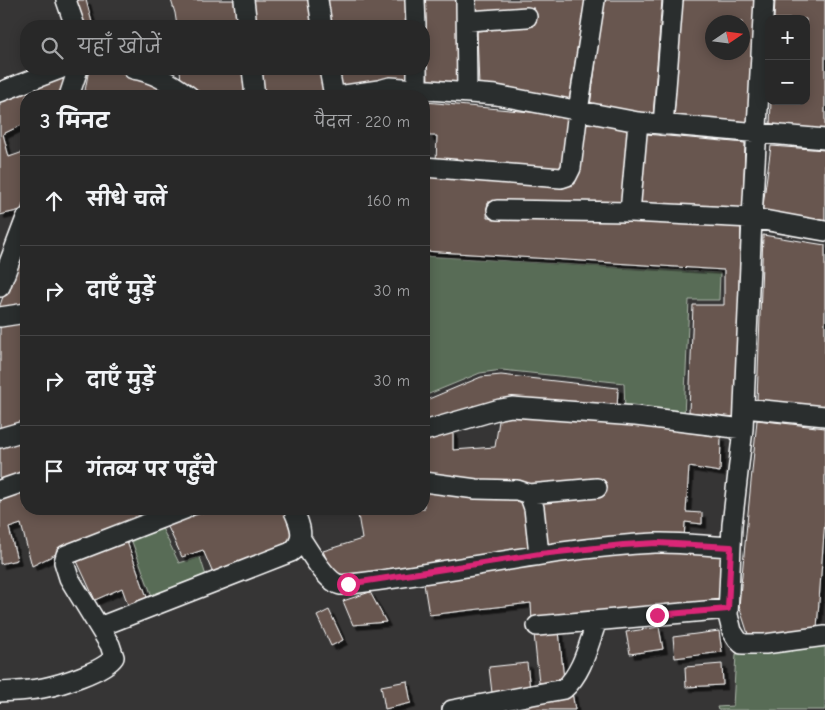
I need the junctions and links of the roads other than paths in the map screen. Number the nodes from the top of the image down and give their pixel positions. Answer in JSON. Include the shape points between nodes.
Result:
{"nodes":[{"id":1,"x":66,"y":0,"type":"edge"},
{"id":2,"x":244,"y":0,"type":"edge"},
{"id":3,"x":318,"y":0,"type":"edge"},
{"id":4,"x":415,"y":0,"type":"edge"},
{"id":5,"x":466,"y":0,"type":"edge"},
{"id":6,"x":595,"y":0,"type":"edge"},
{"id":7,"x":673,"y":0,"type":"edge"},
{"id":8,"x":764,"y":0,"type":"edge"},
{"id":9,"x":527,"y":16,"type":"dead end"},
{"id":10,"x":73,"y":20,"type":"edge"},
{"id":11,"x":246,"y":20,"type":"edge"},
{"id":12,"x":321,"y":20,"type":"edge"},
{"id":13,"x":416,"y":20,"type":"edge"},
{"id":14,"x":468,"y":21,"type":"junction"},
{"id":15,"x":44,"y":75,"type":"edge"},
{"id":16,"x":78,"y":75,"type":"edge"},
{"id":17,"x":80,"y":75,"type":"edge"},
{"id":18,"x":153,"y":75,"type":"edge"},
{"id":19,"x":253,"y":75,"type":"edge"},
{"id":20,"x":331,"y":75,"type":"edge"},
{"id":21,"x":417,"y":75,"type":"edge"},
{"id":22,"x":417,"y":88,"type":"junction"},
{"id":23,"x":71,"y":90,"type":"edge"},
{"id":24,"x":80,"y":90,"type":"edge"},
{"id":25,"x":181,"y":90,"type":"edge"},
{"id":26,"x":254,"y":90,"type":"edge"},
{"id":27,"x":334,"y":90,"type":"edge"},
{"id":28,"x":384,"y":90,"type":"edge"},
{"id":29,"x":0,"y":92,"type":"edge"},
{"id":30,"x":467,"y":92,"type":"junction"},
{"id":31,"x":578,"y":111,"type":"junction"},
{"id":32,"x":638,"y":122,"type":"junction"},
{"id":33,"x":663,"y":125,"type":"junction"},
{"id":34,"x":757,"y":132,"type":"junction"},
{"id":35,"x":825,"y":139,"type":"edge"},
{"id":36,"x":430,"y":167,"type":"edge"},
{"id":37,"x":497,"y":210,"type":"dead end"},
{"id":38,"x":630,"y":212,"type":"junction"},
{"id":39,"x":752,"y":218,"type":"junction"},
{"id":40,"x":825,"y":231,"type":"edge"},
{"id":41,"x":20,"y":233,"type":"edge"},
{"id":42,"x":2,"y":278,"type":"edge"},
{"id":43,"x":20,"y":314,"type":"edge"},
{"id":44,"x":0,"y":317,"type":"edge"},
{"id":45,"x":744,"y":408,"type":"junction"},
{"id":46,"x":825,"y":416,"type":"edge"},
{"id":47,"x":430,"y":429,"type":"edge"},
{"id":48,"x":743,"y":429,"type":"junction"},
{"id":49,"x":20,"y":432,"type":"edge"},
{"id":50,"x":0,"y":438,"type":"edge"},
{"id":51,"x":20,"y":483,"type":"edge"},
{"id":52,"x":430,"y":483,"type":"edge"},
{"id":53,"x":597,"y":488,"type":"dead end"},
{"id":54,"x":0,"y":490,"type":"edge"},
{"id":55,"x":529,"y":494,"type":"junction"},
{"id":56,"x":169,"y":515,"type":"edge"},
{"id":57,"x":296,"y":515,"type":"edge"},
{"id":58,"x":301,"y":539,"type":"junction"},
{"id":59,"x":731,"y":547,"type":"junction"},
{"id":60,"x":540,"y":554,"type":"junction"},
{"id":61,"x":728,"y":609,"type":"junction"},
{"id":62,"x":597,"y":621,"type":"junction"},
{"id":63,"x":537,"y":626,"type":"dead end"},
{"id":64,"x":99,"y":627,"type":"junction"},
{"id":65,"x":825,"y":635,"type":"edge"},
{"id":66,"x":0,"y":692,"type":"edge"},
{"id":67,"x":505,"y":705,"type":"edge"},
{"id":68,"x":452,"y":710,"type":"edge"}],
"edges":[{"from":1,"to":10,"type":"street"},
{"from":2,"to":11,"type":"street"},
{"from":3,"to":12,"type":"street"},
{"from":4,"to":13,"type":"street"},
{"from":5,"to":14,"type":"street"},
{"from":6,"to":31,"type":"street"},
{"from":7,"to":33,"type":"street"},
{"from":8,"to":34,"type":"street"},
{"from":9,"to":14,"type":"street"},
{"from":14,"to":30,"type":"street"},
{"from":15,"to":29,"type":"street"},
{"from":16,"to":23,"type":"street"},
{"from":17,"to":24,"type":"street"},
{"from":18,"to":25,"type":"street"},
{"from":19,"to":26,"type":"street"},
{"from":20,"to":27,"type":"street"},
{"from":21,"to":22,"type":"street"},
{"from":22,"to":28,"type":"street","via":[[390,87]]},
{"from":22,"to":30,"type":"street"},
{"from":30,"to":31,"type":"street"},
{"from":31,"to":32,"type":"street"},
{"from":31,"to":36,"type":"street","via":[[571,168],[562,178]]},
{"from":32,"to":33,"type":"street"},
{"from":32,"to":38,"type":"street"},
{"from":33,"to":34,"type":"street"},
{"from":34,"to":35,"type":"street"},
{"from":34,"to":39,"type":"street"},
{"from":37,"to":38,"type":"street"},
{"from":38,"to":39,"type":"street"},
{"from":39,"to":40,"type":"street"},
{"from":39,"to":45,"type":"street"},
{"from":41,"to":42,"type":"street"},
{"from":43,"to":44,"type":"street"},
{"from":45,"to":46,"type":"street"},
{"from":45,"to":48,"type":"street"},
{"from":47,"to":48,"type":"street","via":[[512,407],[636,416]]},
{"from":48,"to":59,"type":"street"},
{"from":49,"to":50,"type":"street"},
{"from":51,"to":54,"type":"street"},
{"from":52,"to":55,"type":"street","via":[[517,490]]},
{"from":53,"to":55,"type":"street"},
{"from":55,"to":60,"type":"street"},
{"from":56,"to":64,"type":"street","via":[[66,555],[64,562],[69,578]]},
{"from":57,"to":58,"type":"street"},
{"from":58,"to":60,"type":"street","via":[[328,577],[340,585]]},
{"from":58,"to":64,"type":"street","via":[[291,552]]},
{"from":59,"to":60,"type":"street","via":[[657,543]]},
{"from":59,"to":61,"type":"street"},
{"from":61,"to":62,"type":"street"},
{"from":61,"to":65,"type":"street","via":[[732,631],[742,644]]},
{"from":62,"to":63,"type":"street"},
{"from":62,"to":67,"type":"street","via":[[579,672],[571,684],[564,689]]},
{"from":64,"to":66,"type":"street","via":[[113,651],[111,662],[44,688]]},
{"from":67,"to":68,"type":"street"}]}
